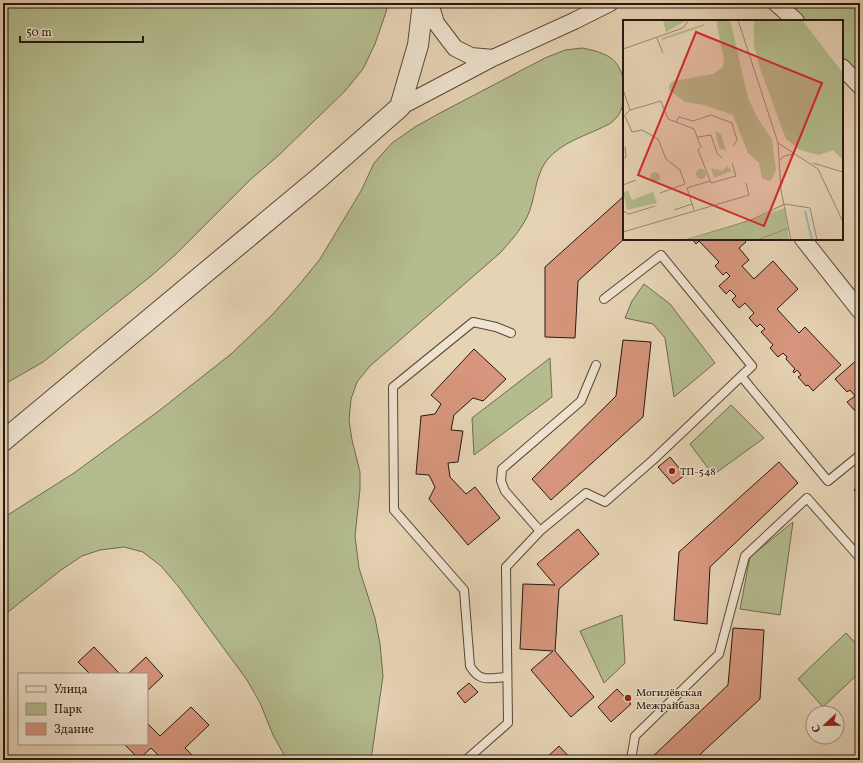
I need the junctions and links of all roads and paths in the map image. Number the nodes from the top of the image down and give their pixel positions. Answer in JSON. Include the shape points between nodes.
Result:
{"nodes":[{"id":1,"x":423,"y":3,"type":"edge"},
{"id":2,"x":430,"y":3,"type":"edge"},
{"id":3,"x":610,"y":3,"type":"edge"},
{"id":4,"x":776,"y":3,"type":"edge"},
{"id":5,"x":795,"y":20,"type":"edge"},
{"id":6,"x":494,"y":58,"type":"junction"},
{"id":7,"x":843,"y":68,"type":"edge"},
{"id":8,"x":860,"y":86,"type":"edge"},
{"id":9,"x":400,"y":106,"type":"junction"},
{"id":10,"x":804,"y":240,"type":"edge"},
{"id":11,"x":604,"y":299,"type":"dead end"},
{"id":12,"x":860,"y":311,"type":"edge"},
{"id":13,"x":511,"y":333,"type":"dead end"},
{"id":14,"x":596,"y":365,"type":"dead end"},
{"id":15,"x":741,"y":376,"type":"junction"},
{"id":16,"x":3,"y":441,"type":"edge"},
{"id":17,"x":860,"y":455,"type":"edge"},
{"id":18,"x":540,"y":531,"type":"junction"},
{"id":19,"x":860,"y":558,"type":"edge"},
{"id":20,"x":507,"y":677,"type":"junction"},
{"id":21,"x":466,"y":760,"type":"edge"},
{"id":22,"x":631,"y":760,"type":"edge"}],
"edges":[{"from":1,"to":9,"type":"street","via":[[418,45]]},
{"from":2,"to":6,"type":"street","via":[[436,23],[455,48],[471,56]]},
{"from":3,"to":6,"type":"street"},
{"from":4,"to":5,"type":"street"},
{"from":6,"to":9,"type":"street"},
{"from":7,"to":8,"type":"street"},
{"from":9,"to":16,"type":"street","via":[[319,178]]},
{"from":10,"to":12,"type":"street"},
{"from":11,"to":15,"type":"lane","via":[[661,255],[752,366]]},
{"from":13,"to":20,"type":"lane","via":[[473,322],[393,387],[394,510],[464,590],[470,666],[475,674],[483,678]]},
{"from":14,"to":18,"type":"lane","via":[[581,401],[502,469],[501,481],[505,491]]},
{"from":15,"to":17,"type":"lane","via":[[828,481]]},
{"from":15,"to":18,"type":"lane","via":[[605,502],[586,493]]},
{"from":18,"to":20,"type":"lane","via":[[506,567]]},
{"from":19,"to":22,"type":"lane","via":[[807,498],[745,556],[719,654],[635,736]]},
{"from":20,"to":21,"type":"lane","via":[[508,723]]}]}
